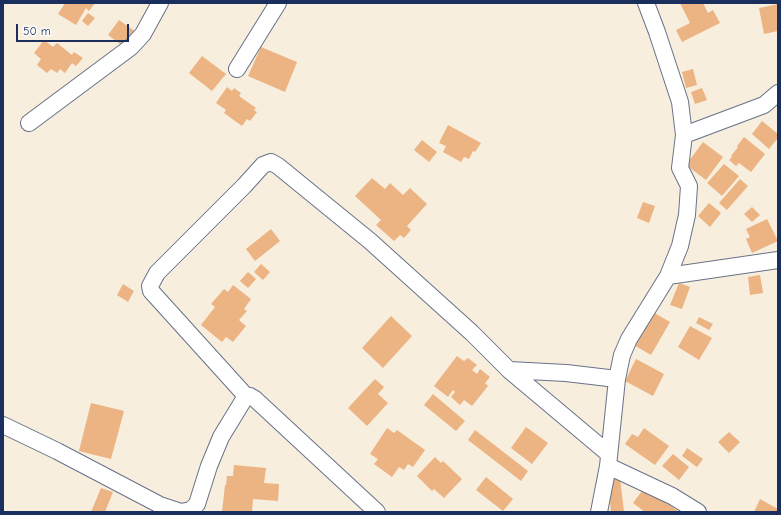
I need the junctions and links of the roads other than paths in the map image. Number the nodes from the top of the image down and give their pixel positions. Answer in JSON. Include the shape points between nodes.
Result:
{"nodes":[{"id":1,"x":160,"y":3,"type":"edge"},
{"id":2,"x":278,"y":3,"type":"edge"},
{"id":3,"x":646,"y":3,"type":"edge"},
{"id":4,"x":237,"y":69,"type":"dead end"},
{"id":5,"x":778,"y":93,"type":"edge"},
{"id":6,"x":29,"y":123,"type":"dead end"},
{"id":7,"x":684,"y":135,"type":"junction"},
{"id":8,"x":778,"y":260,"type":"edge"},
{"id":9,"x":668,"y":276,"type":"junction"},
{"id":10,"x":509,"y":370,"type":"junction"},
{"id":11,"x":616,"y":379,"type":"junction"},
{"id":12,"x":246,"y":396,"type":"junction"},
{"id":13,"x":3,"y":425,"type":"edge"},
{"id":14,"x":609,"y":460,"type":"junction"},
{"id":15,"x":191,"y":511,"type":"edge"},
{"id":16,"x":377,"y":512,"type":"edge"},
{"id":17,"x":599,"y":512,"type":"edge"},
{"id":18,"x":698,"y":512,"type":"edge"}],
"edges":[{"from":1,"to":6,"type":"street","via":[[143,34],[131,47]]},
{"from":2,"to":4,"type":"street"},
{"from":3,"to":7,"type":"street","via":[[680,102]]},
{"from":5,"to":7,"type":"street","via":[[764,105]]},
{"from":7,"to":9,"type":"street","via":[[680,168],[689,186],[687,215],[680,246]]},
{"from":8,"to":9,"type":"street"},
{"from":9,"to":11,"type":"street","via":[[629,339]]},
{"from":10,"to":11,"type":"street"},
{"from":10,"to":12,"type":"street","via":[[472,332],[370,241],[271,162],[263,165],[157,273],[150,286],[151,291]]},
{"from":10,"to":14,"type":"street"},
{"from":11,"to":14,"type":"street"},
{"from":12,"to":15,"type":"street","via":[[221,437],[197,504]]},
{"from":12,"to":16,"type":"street","via":[[255,399]]},
{"from":13,"to":15,"type":"street","via":[[160,505],[181,512]]},
{"from":14,"to":17,"type":"street"},
{"from":14,"to":18,"type":"street"}]}
